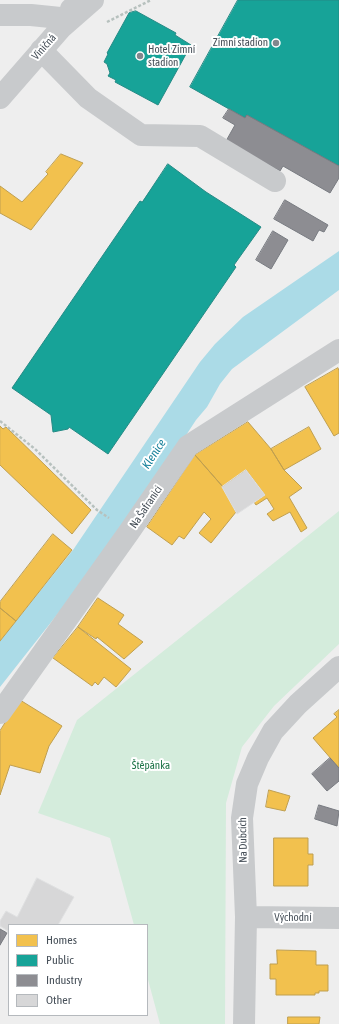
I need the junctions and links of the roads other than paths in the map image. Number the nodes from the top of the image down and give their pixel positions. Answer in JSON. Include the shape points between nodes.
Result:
{"nodes":[{"id":1,"x":93,"y":0,"type":"edge"},
{"id":2,"x":71,"y":10,"type":"edge"},
{"id":3,"x":0,"y":16,"type":"edge"},
{"id":4,"x":41,"y":50,"type":"junction"},
{"id":5,"x":0,"y":98,"type":"edge"},
{"id":6,"x":275,"y":181,"type":"dead end"},
{"id":7,"x":339,"y":350,"type":"edge"},
{"id":8,"x":339,"y":667,"type":"edge"},
{"id":9,"x":0,"y":713,"type":"edge"},
{"id":10,"x":246,"y":917,"type":"junction"},
{"id":11,"x":339,"y":918,"type":"edge"},
{"id":12,"x":244,"y":1024,"type":"edge"}],
"edges":[{"from":1,"to":2,"type":"street","name":"Viničná"},
{"from":2,"to":3,"type":"street"},
{"from":2,"to":4,"type":"street","name":"Viničná"},
{"from":4,"to":5,"type":"street","name":"Viničná"},
{"from":4,"to":6,"type":"street","via":[[88,98],[141,135],[200,136]]},
{"from":7,"to":9,"type":"street","name":"Na Šafranici","via":[[188,446]]},
{"from":8,"to":10,"type":"street","name":"Na Dubcích","via":[[273,731],[247,784],[242,818]]},
{"from":10,"to":11,"type":"street","name":"Východní"},
{"from":10,"to":12,"type":"street","name":"Na Dubcích"}]}
